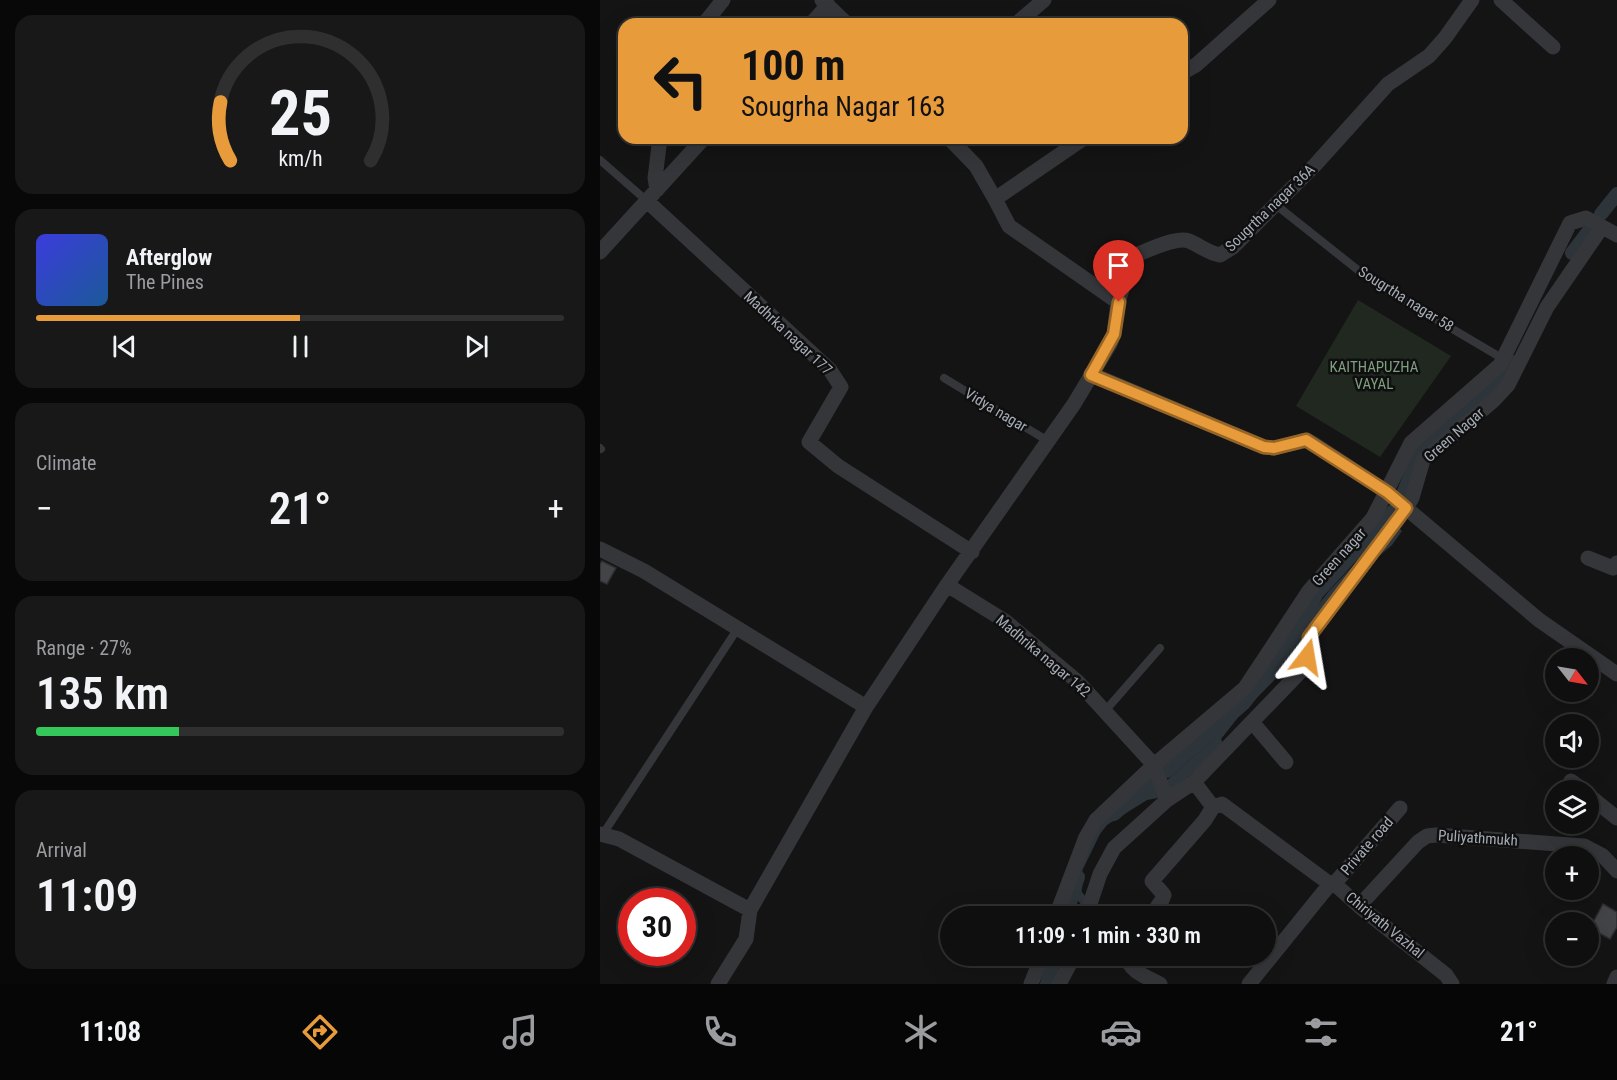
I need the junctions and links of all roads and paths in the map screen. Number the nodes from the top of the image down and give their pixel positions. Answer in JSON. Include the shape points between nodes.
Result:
{"nodes":[{"id":1,"x":723,"y":0,"type":"edge"},
{"id":2,"x":1044,"y":0,"type":"edge"},
{"id":3,"x":1269,"y":0,"type":"edge"},
{"id":4,"x":1472,"y":0,"type":"edge"},
{"id":5,"x":1501,"y":0,"type":"edge"},
{"id":6,"x":825,"y":3,"type":"edge"},
{"id":7,"x":709,"y":18,"type":"edge"},
{"id":8,"x":814,"y":18,"type":"edge"},
{"id":9,"x":841,"y":18,"type":"edge"},
{"id":10,"x":1023,"y":18,"type":"edge"},
{"id":11,"x":1553,"y":47,"type":"dead end"},
{"id":12,"x":1188,"y":70,"type":"edge"},
{"id":13,"x":659,"y":144,"type":"edge"},
{"id":14,"x":699,"y":144,"type":"edge"},
{"id":15,"x":955,"y":144,"type":"edge"},
{"id":16,"x":1075,"y":144,"type":"edge"},
{"id":17,"x":600,"y":160,"type":"edge"},
{"id":18,"x":652,"y":196,"type":"junction"},
{"id":19,"x":996,"y":199,"type":"junction"},
{"id":20,"x":1276,"y":205,"type":"junction"},
{"id":21,"x":1602,"y":227,"type":"junction"},
{"id":22,"x":1617,"y":235,"type":"edge"},
{"id":23,"x":600,"y":252,"type":"edge"},
{"id":24,"x":1119,"y":302,"type":"junction"},
{"id":25,"x":1508,"y":362,"type":"junction"},
{"id":26,"x":1091,"y":375,"type":"junction"},
{"id":27,"x":944,"y":378,"type":"dead end"},
{"id":28,"x":1048,"y":441,"type":"junction"},
{"id":29,"x":1387,"y":492,"type":"junction"},
{"id":30,"x":1406,"y":508,"type":"junction"},
{"id":31,"x":600,"y":549,"type":"edge"},
{"id":32,"x":972,"y":552,"type":"junction"},
{"id":33,"x":1588,"y":558,"type":"dead end"},
{"id":34,"x":1617,"y":563,"type":"edge"},
{"id":35,"x":947,"y":585,"type":"junction"},
{"id":36,"x":738,"y":628,"type":"junction"},
{"id":37,"x":1160,"y":648,"type":"dead end"},
{"id":38,"x":1617,"y":674,"type":"edge"},
{"id":39,"x":866,"y":707,"type":"junction"},
{"id":40,"x":1105,"y":711,"type":"junction"},
{"id":41,"x":1252,"y":723,"type":"junction"},
{"id":42,"x":1286,"y":762,"type":"dead end"},
{"id":43,"x":1154,"y":765,"type":"junction"},
{"id":44,"x":1194,"y":782,"type":"junction"},
{"id":45,"x":1167,"y":800,"type":"junction"},
{"id":46,"x":1599,"y":804,"type":"edge"},
{"id":47,"x":1213,"y":807,"type":"junction"},
{"id":48,"x":1400,"y":808,"type":"dead end"},
{"id":49,"x":1617,"y":818,"type":"edge"},
{"id":50,"x":601,"y":834,"type":"edge"},
{"id":51,"x":1617,"y":871,"type":"edge"},
{"id":52,"x":1332,"y":884,"type":"junction"},
{"id":53,"x":1060,"y":906,"type":"edge"},
{"id":54,"x":1089,"y":906,"type":"edge"},
{"id":55,"x":1158,"y":906,"type":"edge"},
{"id":56,"x":1359,"y":906,"type":"junction"},
{"id":57,"x":750,"y":910,"type":"junction"},
{"id":58,"x":1038,"y":966,"type":"edge"},
{"id":59,"x":1069,"y":966,"type":"edge"},
{"id":60,"x":1131,"y":966,"type":"edge"},
{"id":61,"x":1617,"y":977,"type":"edge"},
{"id":62,"x":718,"y":984,"type":"edge"},
{"id":63,"x":1031,"y":984,"type":"edge"},
{"id":64,"x":1059,"y":984,"type":"edge"},
{"id":65,"x":1160,"y":984,"type":"edge"},
{"id":66,"x":1249,"y":984,"type":"edge"},
{"id":67,"x":1452,"y":984,"type":"edge"},
{"id":68,"x":1614,"y":984,"type":"edge"}],
"edges":[{"from":1,"to":7,"type":"street"},
{"from":2,"to":10,"type":"street"},
{"from":3,"to":12,"type":"street"},
{"from":4,"to":20,"type":"street","name":"Sougrtha nagar 36A","via":[[1429,56],[1388,84]]},
{"from":5,"to":11,"type":"street"},
{"from":6,"to":8,"type":"street"},
{"from":6,"to":9,"type":"street"},
{"from":13,"to":18,"type":"street"},
{"from":14,"to":18,"type":"street"},
{"from":15,"to":19,"type":"street","via":[[975,166]]},
{"from":16,"to":19,"type":"street"},
{"from":17,"to":18,"type":"lane"},
{"from":18,"to":23,"type":"street"},
{"from":18,"to":32,"type":"street","name":"Madhrka nagar 177","via":[[830,370],[841,387],[809,442],[838,466]]},
{"from":19,"to":24,"type":"street","via":[[1009,226]]},
{"from":20,"to":24,"type":"street","name":"Sougrtha nagar 36A","via":[[1221,255],[1187,240],[1177,240],[1133,256]]},
{"from":20,"to":25,"type":"lane","name":"Sougrtha nagar 58","via":[[1373,282]]},
{"from":21,"to":22,"type":"street","name":"Green nagar"},
{"from":21,"to":25,"type":"street","name":"Green nagar","via":[[1586,218],[1570,223],[1517,327]]},
{"from":21,"to":30,"type":"street","name":"Green Nagar","via":[[1547,307],[1508,385],[1423,460]]},
{"from":24,"to":26,"type":"street","name":"Sougrtha nagar 36A","via":[[1114,334]]},
{"from":25,"to":29,"type":"street","name":"Green nagar","via":[[1411,443]]},
{"from":26,"to":28,"type":"street","name":"Sougrtha nagar 36A"},
{"from":26,"to":29,"type":"street","via":[[1264,447],[1306,440]]},
{"from":27,"to":28,"type":"lane","name":"Vidya nagar"},
{"from":28,"to":32,"type":"street","name":"Sougrtha nagar 36A"},
{"from":29,"to":30,"type":"street"},
{"from":29,"to":43,"type":"street","name":"Green nagar","via":[[1373,518],[1309,591],[1245,688]]},
{"from":30,"to":38,"type":"street","via":[[1539,620]]},
{"from":30,"to":41,"type":"street","name":"Green Nagar","via":[[1309,637],[1307,657],[1300,672]]},
{"from":31,"to":36,"type":"street"},
{"from":32,"to":35,"type":"street","name":"Sougrtha nagar 36A"},
{"from":33,"to":34,"type":"street","via":[[1613,568]]},
{"from":35,"to":39,"type":"street","name":"Sougrtha nagar 36A"},
{"from":35,"to":40,"type":"street","name":"Madhrika nagar 142","via":[[1005,621],[1078,682]]},
{"from":36,"to":39,"type":"street"},
{"from":36,"to":50,"type":"lane"},
{"from":37,"to":40,"type":"lane"},
{"from":39,"to":57,"type":"street","name":"Sougrtha nagar 36A"},
{"from":40,"to":43,"type":"street","name":"Madhrika nagar 142"},
{"from":41,"to":42,"type":"street"},
{"from":41,"to":44,"type":"street","name":"Green Nagar"},
{"from":43,"to":45,"type":"street","name":"Madhrika nagar 142"},
{"from":43,"to":53,"type":"street","name":"Green nagar","via":[[1090,828]]},
{"from":44,"to":45,"type":"street","name":"Green Nagar"},
{"from":44,"to":47,"type":"street"},
{"from":45,"to":54,"type":"street","via":[[1114,848]]},
{"from":46,"to":49,"type":"street"},
{"from":47,"to":52,"type":"street","via":[[1222,804]]},
{"from":47,"to":55,"type":"street","via":[[1152,881],[1164,895]]},
{"from":48,"to":52,"type":"street","name":"Private road"},
{"from":50,"to":57,"type":"street","via":[[619,839]]},
{"from":51,"to":56,"type":"street","name":"Puliyathmukh","via":[[1603,856],[1584,846],[1427,836]]},
{"from":52,"to":56,"type":"street","name":"Chiriyath Vazhal"},
{"from":52,"to":66,"type":"street","name":"Chiriyath Vazhal"},
{"from":56,"to":67,"type":"street","name":"Chiriyath Vazhal","via":[[1446,975]]},
{"from":57,"to":62,"type":"street","via":[[746,939]]},
{"from":58,"to":63,"type":"street"},
{"from":59,"to":64,"type":"street"},
{"from":60,"to":65,"type":"street"},
{"from":61,"to":68,"type":"street"}]}
